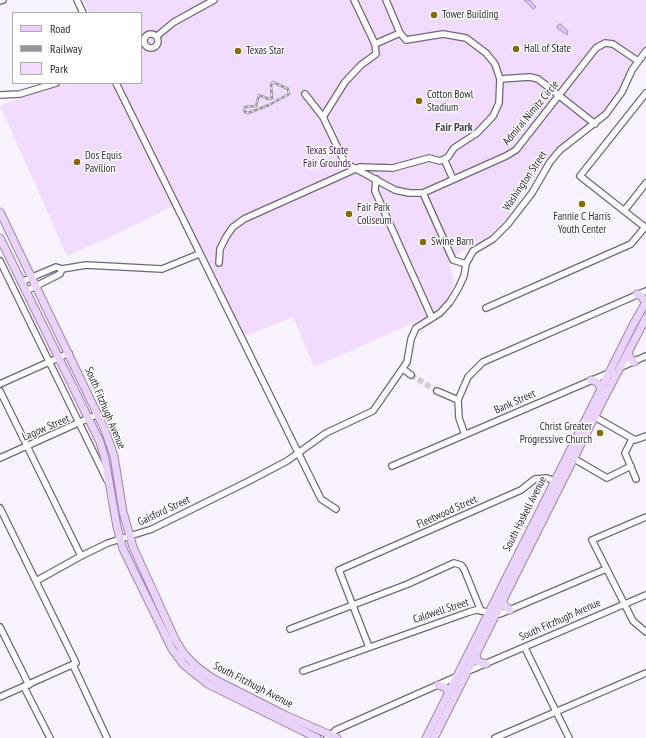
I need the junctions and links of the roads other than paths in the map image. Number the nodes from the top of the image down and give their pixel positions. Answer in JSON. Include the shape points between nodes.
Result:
{"nodes":[{"id":1,"x":3,"y":0,"type":"edge"},
{"id":2,"x":77,"y":0,"type":"edge"},
{"id":3,"x":214,"y":0,"type":"edge"},
{"id":4,"x":354,"y":0,"type":"edge"},
{"id":5,"x":386,"y":0,"type":"edge"},
{"id":6,"x":0,"y":2,"type":"edge"},
{"id":7,"x":83,"y":12,"type":"edge"},
{"id":8,"x":400,"y":33,"type":"junction"},
{"id":9,"x":156,"y":36,"type":"junction"},
{"id":10,"x":142,"y":43,"type":"edge"},
{"id":11,"x":375,"y":44,"type":"junction"},
{"id":12,"x":646,"y":51,"type":"edge"},
{"id":13,"x":638,"y":61,"type":"junction"},
{"id":14,"x":500,"y":79,"type":"junction"},
{"id":15,"x":53,"y":84,"type":"edge"},
{"id":16,"x":116,"y":84,"type":"edge"},
{"id":17,"x":646,"y":93,"type":"edge"},
{"id":18,"x":305,"y":94,"type":"dead end"},
{"id":19,"x":0,"y":95,"type":"edge"},
{"id":20,"x":559,"y":96,"type":"junction"},
{"id":21,"x":323,"y":117,"type":"junction"},
{"id":22,"x":595,"y":124,"type":"junction"},
{"id":23,"x":444,"y":159,"type":"junction"},
{"id":24,"x":355,"y":169,"type":"junction"},
{"id":25,"x":376,"y":179,"type":"junction"},
{"id":26,"x":453,"y":180,"type":"junction"},
{"id":27,"x":646,"y":183,"type":"edge"},
{"id":28,"x":423,"y":193,"type":"junction"},
{"id":29,"x":624,"y":211,"type":"junction"},
{"id":30,"x":0,"y":212,"type":"edge"},
{"id":31,"x":645,"y":228,"type":"edge"},
{"id":32,"x":0,"y":238,"type":"edge"},
{"id":33,"x":199,"y":254,"type":"junction"},
{"id":34,"x":0,"y":261,"type":"edge"},
{"id":35,"x":219,"y":263,"type":"dead end"},
{"id":36,"x":466,"y":264,"type":"junction"},
{"id":37,"x":62,"y":269,"type":"junction"},
{"id":38,"x":32,"y":277,"type":"junction"},
{"id":39,"x":21,"y":282,"type":"junction"},
{"id":40,"x":36,"y":286,"type":"junction"},
{"id":41,"x":26,"y":291,"type":"junction"},
{"id":42,"x":646,"y":291,"type":"edge"},
{"id":43,"x":637,"y":294,"type":"junction"},
{"id":44,"x":646,"y":302,"type":"edge"},
{"id":45,"x":486,"y":308,"type":"dead end"},
{"id":46,"x":432,"y":318,"type":"junction"},
{"id":47,"x":646,"y":318,"type":"edge"},
{"id":48,"x":628,"y":352,"type":"junction"},
{"id":49,"x":69,"y":353,"type":"junction"},
{"id":50,"x":256,"y":353,"type":"dead end"},
{"id":51,"x":250,"y":355,"type":"junction"},
{"id":52,"x":646,"y":356,"type":"edge"},
{"id":53,"x":58,"y":358,"type":"junction"},
{"id":54,"x":49,"y":362,"type":"junction"},
{"id":55,"x":634,"y":362,"type":"junction"},
{"id":56,"x":619,"y":368,"type":"junction"},
{"id":57,"x":403,"y":369,"type":"junction"},
{"id":58,"x":609,"y":373,"type":"junction"},
{"id":59,"x":411,"y":375,"type":"tunnel mouth"},
{"id":60,"x":591,"y":380,"type":"junction"},
{"id":61,"x":0,"y":384,"type":"edge"},
{"id":62,"x":601,"y":388,"type":"junction"},
{"id":63,"x":0,"y":391,"type":"edge"},
{"id":64,"x":437,"y":391,"type":"tunnel mouth"},
{"id":65,"x":458,"y":400,"type":"junction"},
{"id":66,"x":98,"y":414,"type":"junction"},
{"id":67,"x":595,"y":416,"type":"junction"},
{"id":68,"x":90,"y":419,"type":"junction"},
{"id":69,"x":79,"y":424,"type":"junction"},
{"id":70,"x":466,"y":435,"type":"junction"},
{"id":71,"x":646,"y":436,"type":"edge"},
{"id":72,"x":632,"y":439,"type":"junction"},
{"id":73,"x":28,"y":446,"type":"junction"},
{"id":74,"x":298,"y":453,"type":"junction"},
{"id":75,"x":571,"y":457,"type":"junction"},
{"id":76,"x":0,"y":458,"type":"edge"},
{"id":77,"x":392,"y":466,"type":"dead end"},
{"id":78,"x":631,"y":466,"type":"junction"},
{"id":79,"x":636,"y":478,"type":"dead end"},
{"id":80,"x":558,"y":482,"type":"junction"},
{"id":81,"x":110,"y":485,"type":"junction"},
{"id":82,"x":0,"y":508,"type":"edge"},
{"id":83,"x":336,"y":509,"type":"dead end"},
{"id":84,"x":646,"y":517,"type":"edge"},
{"id":85,"x":129,"y":536,"type":"junction"},
{"id":86,"x":120,"y":539,"type":"junction"},
{"id":87,"x":81,"y":556,"type":"junction"},
{"id":88,"x":606,"y":569,"type":"junction"},
{"id":89,"x":36,"y":581,"type":"junction"},
{"id":90,"x":646,"y":594,"type":"edge"},
{"id":91,"x":502,"y":600,"type":"junction"},
{"id":92,"x":624,"y":604,"type":"junction"},
{"id":93,"x":353,"y":605,"type":"junction"},
{"id":94,"x":510,"y":610,"type":"junction"},
{"id":95,"x":488,"y":613,"type":"junction"},
{"id":96,"x":0,"y":627,"type":"edge"},
{"id":97,"x":290,"y":630,"type":"dead end"},
{"id":98,"x":646,"y":632,"type":"edge"},
{"id":99,"x":369,"y":647,"type":"junction"},
{"id":100,"x":525,"y":648,"type":"junction"},
{"id":101,"x":476,"y":652,"type":"junction"},
{"id":102,"x":74,"y":664,"type":"junction"},
{"id":103,"x":486,"y":664,"type":"junction"},
{"id":104,"x":303,"y":671,"type":"dead end"},
{"id":105,"x":466,"y":673,"type":"junction"},
{"id":106,"x":646,"y":673,"type":"edge"},
{"id":107,"x":456,"y":677,"type":"junction"},
{"id":108,"x":210,"y":681,"type":"junction"},
{"id":109,"x":438,"y":685,"type":"junction"},
{"id":110,"x":26,"y":686,"type":"junction"},
{"id":111,"x":448,"y":693,"type":"junction"},
{"id":112,"x":0,"y":697,"type":"edge"},
{"id":113,"x":556,"y":711,"type":"junction"},
{"id":114,"x":328,"y":736,"type":"edge"},
{"id":115,"x":50,"y":738,"type":"edge"},
{"id":116,"x":107,"y":738,"type":"edge"},
{"id":117,"x":317,"y":738,"type":"edge"},
{"id":118,"x":337,"y":738,"type":"edge"},
{"id":119,"x":426,"y":738,"type":"edge"},
{"id":120,"x":434,"y":738,"type":"edge"},
{"id":121,"x":495,"y":738,"type":"edge"},
{"id":122,"x":569,"y":738,"type":"edge"}],
"edges":[{"from":1,"to":6,"type":"street"},
{"from":2,"to":7,"type":"street"},
{"from":3,"to":9,"type":"street","via":[[174,22]]},
{"from":4,"to":11,"type":"street"},
{"from":5,"to":8,"type":"street"},
{"from":8,"to":11,"type":"street"},
{"from":8,"to":14,"type":"street","via":[[406,40],[443,34],[466,38],[495,64]]},
{"from":9,"to":10,"type":"street","via":[[148,34]]},
{"from":9,"to":10,"type":"street","via":[[158,43],[153,48]]},
{"from":11,"to":21,"type":"street","via":[[376,54],[345,82]]},
{"from":12,"to":13,"type":"street","name":"Washington Street"},
{"from":13,"to":20,"type":"street","name":"Admiral Nimitz Circle","via":[[612,44],[605,43],[596,48]]},
{"from":13,"to":22,"type":"street","name":"Washington Street","via":[[616,101]]},
{"from":14,"to":20,"type":"street","via":[[538,79]]},
{"from":14,"to":23,"type":"street","via":[[499,102],[493,116],[477,133],[454,148]]},
{"from":15,"to":19,"type":"street","via":[[20,94]]},
{"from":16,"to":33,"type":"street"},
{"from":17,"to":29,"type":"street","via":[[580,176]]},
{"from":18,"to":21,"type":"street"},
{"from":20,"to":22,"type":"street"},
{"from":20,"to":26,"type":"street","name":"Admiral Nimitz Circle","via":[[516,150]]},
{"from":21,"to":24,"type":"street","via":[[345,163]]},
{"from":22,"to":36,"type":"street","name":"Washington Street","via":[[555,155],[532,194],[517,213],[499,233],[473,251]]},
{"from":23,"to":24,"type":"street","via":[[440,161],[432,158],[393,168]]},
{"from":23,"to":26,"type":"street"},
{"from":24,"to":25,"type":"street"},
{"from":24,"to":35,"type":"street","via":[[238,222],[222,243],[218,256]]},
{"from":25,"to":28,"type":"street","via":[[395,190]]},
{"from":25,"to":46,"type":"street","via":[[375,191]]},
{"from":26,"to":28,"type":"street","name":"Admiral Nimitz Circle"},
{"from":27,"to":29,"type":"street"},
{"from":28,"to":36,"type":"street","via":[[453,260]]},
{"from":29,"to":31,"type":"street"},
{"from":30,"to":38,"type":"main road","name":"South Fitzhugh Avenue"},
{"from":31,"to":45,"type":"street","via":[[631,244]]},
{"from":32,"to":39,"type":"main road","name":"South Fitzhugh Avenue"},
{"from":33,"to":37,"type":"street","via":[[162,269],[86,265]]},
{"from":33,"to":51,"type":"street"},
{"from":34,"to":54,"type":"street","name":"South Fitzhugh Avenue"},
{"from":36,"to":46,"type":"street","name":"Washington Street","via":[[464,276],[450,302]]},
{"from":37,"to":38,"type":"street","via":[[56,267]]},
{"from":37,"to":40,"type":"street","via":[[60,274]]},
{"from":38,"to":39,"type":"street"},
{"from":38,"to":40,"type":"main road","name":"South Fitzhugh Avenue"},
{"from":39,"to":41,"type":"main road","name":"South Fitzhugh Avenue"},
{"from":40,"to":41,"type":"street"},
{"from":40,"to":49,"type":"main road","name":"South Fitzhugh Avenue"},
{"from":41,"to":53,"type":"main road","name":"South Fitzhugh Avenue"},
{"from":42,"to":43,"type":"street"},
{"from":43,"to":44,"type":"main road"},
{"from":43,"to":65,"type":"street","via":[[483,362],[468,377]]},
{"from":44,"to":58,"type":"main road","name":"South Haskell Avenue"},
{"from":46,"to":57,"type":"street","name":"Washington Street","via":[[416,328]]},
{"from":47,"to":48,"type":"main road","name":"South Haskell Avenue"},
{"from":48,"to":55,"type":"main road"},
{"from":48,"to":56,"type":"main road","name":"South Haskell Avenue"},
{"from":49,"to":53,"type":"street"},
{"from":49,"to":66,"type":"main road","name":"South Fitzhugh Avenue"},
{"from":50,"to":51,"type":"street"},
{"from":51,"to":74,"type":"street"},
{"from":52,"to":55,"type":"street","name":"Bank Street"},
{"from":53,"to":54,"type":"street"},
{"from":53,"to":68,"type":"main road","name":"South Fitzhugh Avenue"},
{"from":54,"to":61,"type":"street"},
{"from":54,"to":69,"type":"street","name":"South Fitzhugh Avenue"},
{"from":55,"to":56,"type":"street","name":"Bank Street"},
{"from":56,"to":58,"type":"street","name":"Bank Street"},
{"from":56,"to":67,"type":"main road","name":"South Haskell Avenue"},
{"from":57,"to":59,"type":"street"},
{"from":57,"to":74,"type":"street","name":"Washington Street","via":[[373,411],[326,433]]},
{"from":58,"to":60,"type":"street","name":"Bank Street"},
{"from":58,"to":62,"type":"main road","name":"South Haskell Avenue"},
{"from":60,"to":62,"type":"main road","via":[[597,382]]},
{"from":60,"to":70,"type":"street","name":"Bank Street"},
{"from":62,"to":75,"type":"main road","name":"South Haskell Avenue"},
{"from":63,"to":73,"type":"street"},
{"from":64,"to":65,"type":"street"},
{"from":65,"to":70,"type":"street","via":[[459,418]]},
{"from":66,"to":68,"type":"street","name":"Lagow Street"},
{"from":66,"to":85,"type":"main road","name":"South Fitzhugh Avenue","via":[[114,456]]},
{"from":67,"to":72,"type":"street"},
{"from":67,"to":75,"type":"main road","name":"South Haskell Avenue"},
{"from":68,"to":69,"type":"street","name":"Lagow Street"},
{"from":68,"to":81,"type":"main road","name":"South Fitzhugh Avenue","via":[[105,459]]},
{"from":69,"to":73,"type":"street","name":"Lagow Street"},
{"from":69,"to":81,"type":"street","name":"South Fitzhugh Avenue"},
{"from":70,"to":77,"type":"street","name":"Bank Street"},
{"from":71,"to":72,"type":"street"},
{"from":72,"to":78,"type":"street","via":[[625,453]]},
{"from":73,"to":76,"type":"street","name":"Lagow Street"},
{"from":73,"to":87,"type":"street"},
{"from":74,"to":83,"type":"street","via":[[321,499]]},
{"from":74,"to":85,"type":"street","name":"Gaisford Street","via":[[249,481],[152,529]]},
{"from":75,"to":78,"type":"street","via":[[607,478]]},
{"from":75,"to":80,"type":"main road","name":"South Haskell Avenue"},
{"from":78,"to":79,"type":"street"},
{"from":80,"to":91,"type":"main road","name":"South Haskell Avenue"},
{"from":80,"to":93,"type":"street","name":"Fleetwood Street","via":[[535,479],[521,490],[339,570]]},
{"from":80,"to":95,"type":"main road","name":"South Haskell Avenue"},
{"from":81,"to":86,"type":"main road","name":"South Fitzhugh Avenue"},
{"from":82,"to":89,"type":"street"},
{"from":84,"to":88,"type":"street","via":[[592,540]]},
{"from":85,"to":86,"type":"street","name":"Gaisford Street"},
{"from":85,"to":108,"type":"main road","name":"South Fitzhugh Avenue","via":[[142,570],[175,638],[190,661]]},
{"from":86,"to":87,"type":"street","name":"Gaisford Street"},
{"from":86,"to":108,"type":"main road","name":"South Fitzhugh Avenue","via":[[169,645],[184,664]]},
{"from":87,"to":89,"type":"street","name":"Gaisford Street"},
{"from":88,"to":92,"type":"street"},
{"from":88,"to":94,"type":"street","name":"Caldwell Street"},
{"from":89,"to":102,"type":"street"},
{"from":90,"to":92,"type":"street","name":"South Fitzhugh Avenue"},
{"from":91,"to":94,"type":"main road"},
{"from":91,"to":95,"type":"main road","name":"South Haskell Avenue"},
{"from":92,"to":98,"type":"street","via":[[633,621]]},
{"from":92,"to":100,"type":"street","name":"South Fitzhugh Avenue"},
{"from":93,"to":95,"type":"street","via":[[454,563],[464,568]]},
{"from":93,"to":97,"type":"street"},
{"from":93,"to":99,"type":"street"},
{"from":94,"to":95,"type":"street","name":"Caldwell Street"},
{"from":95,"to":99,"type":"street","name":"Caldwell Street","via":[[469,612]]},
{"from":95,"to":101,"type":"main road","name":"South Haskell Avenue"},
{"from":95,"to":107,"type":"main road","name":"South Haskell Avenue"},
{"from":96,"to":110,"type":"street"},
{"from":99,"to":104,"type":"street","name":"Caldwell Street"},
{"from":100,"to":103,"type":"street","name":"South Fitzhugh Avenue"},
{"from":100,"to":113,"type":"street"},
{"from":101,"to":103,"type":"main road","via":[[478,661]]},
{"from":101,"to":105,"type":"main road","name":"South Haskell Avenue"},
{"from":102,"to":110,"type":"street"},
{"from":102,"to":116,"type":"street"},
{"from":103,"to":105,"type":"street","name":"South Fitzhugh Avenue"},
{"from":105,"to":107,"type":"street","name":"South Fitzhugh Avenue"},
{"from":105,"to":120,"type":"main road","name":"South Haskell Avenue"},
{"from":106,"to":113,"type":"street"},
{"from":107,"to":109,"type":"street","name":"South Fitzhugh Avenue"},
{"from":107,"to":111,"type":"main road","name":"South Haskell Avenue"},
{"from":108,"to":114,"type":"main road","name":"South Fitzhugh Avenue","via":[[240,692]]},
{"from":108,"to":117,"type":"main road","name":"South Fitzhugh Avenue","via":[[236,699]]},
{"from":109,"to":111,"type":"main road","via":[[444,686]]},
{"from":109,"to":114,"type":"street","name":"South Fitzhugh Avenue","via":[[336,730]]},
{"from":110,"to":112,"type":"street"},
{"from":110,"to":115,"type":"street"},
{"from":111,"to":119,"type":"main road","name":"South Haskell Avenue"},
{"from":113,"to":121,"type":"street"},
{"from":113,"to":122,"type":"street"},
{"from":114,"to":118,"type":"main road"}]}
